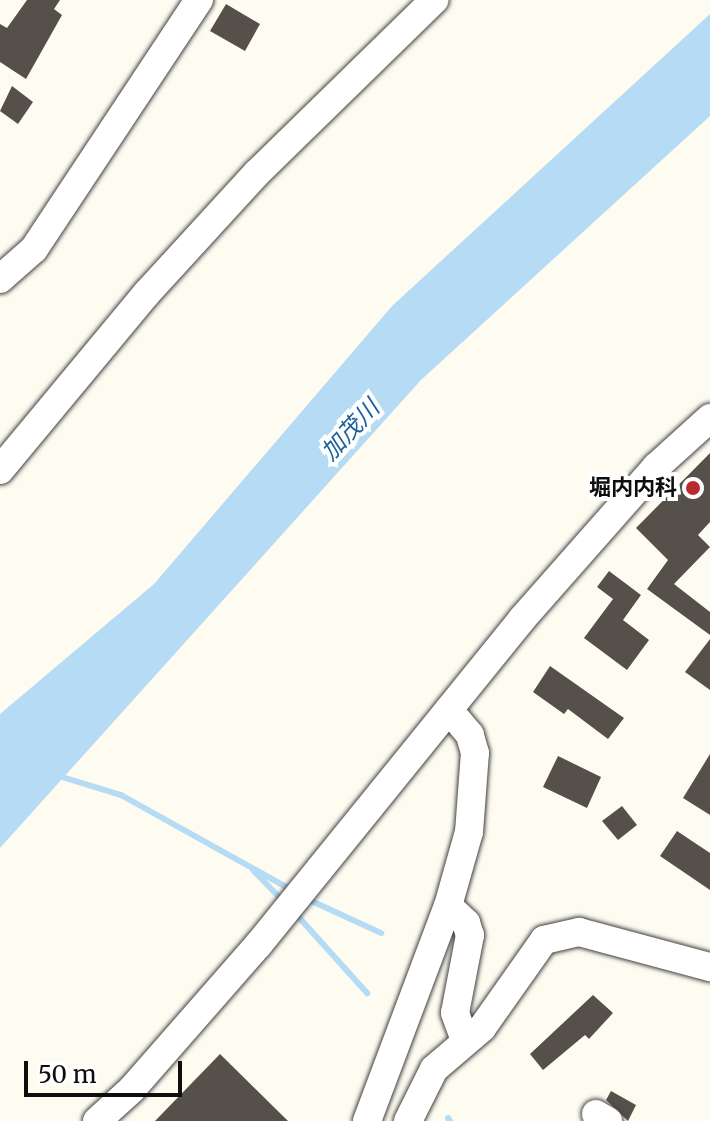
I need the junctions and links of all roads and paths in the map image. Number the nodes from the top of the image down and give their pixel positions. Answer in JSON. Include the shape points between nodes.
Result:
{"nodes":[{"id":1,"x":199,"y":0,"type":"edge"},
{"id":2,"x":434,"y":0,"type":"edge"},
{"id":3,"x":0,"y":279,"type":"edge"},
{"id":4,"x":710,"y":418,"type":"edge"},
{"id":5,"x":0,"y":470,"type":"edge"},
{"id":6,"x":449,"y":710,"type":"junction"},
{"id":7,"x":448,"y":906,"type":"junction"},
{"id":8,"x":710,"y":967,"type":"edge"},
{"id":9,"x":465,"y":1040,"type":"junction"},
{"id":10,"x":97,"y":1121,"type":"edge"},
{"id":11,"x":367,"y":1121,"type":"edge"},
{"id":12,"x":408,"y":1121,"type":"edge"}],
"edges":[{"from":1,"to":3,"type":"street","via":[[34,249]]},
{"from":2,"to":5,"type":"street","via":[[237,195],[147,293]]},
{"from":4,"to":6,"type":"street","via":[[646,479]]},
{"from":6,"to":7,"type":"street","via":[[470,735],[476,772],[469,832]]},
{"from":6,"to":10,"type":"street","via":[[259,944],[132,1089]]},
{"from":7,"to":9,"type":"street","via":[[466,923],[470,935],[455,1013]]},
{"from":7,"to":11,"type":"street"},
{"from":8,"to":9,"type":"street","via":[[579,932],[561,934],[544,940],[498,1010]]},
{"from":9,"to":12,"type":"street","via":[[434,1069]]}]}
